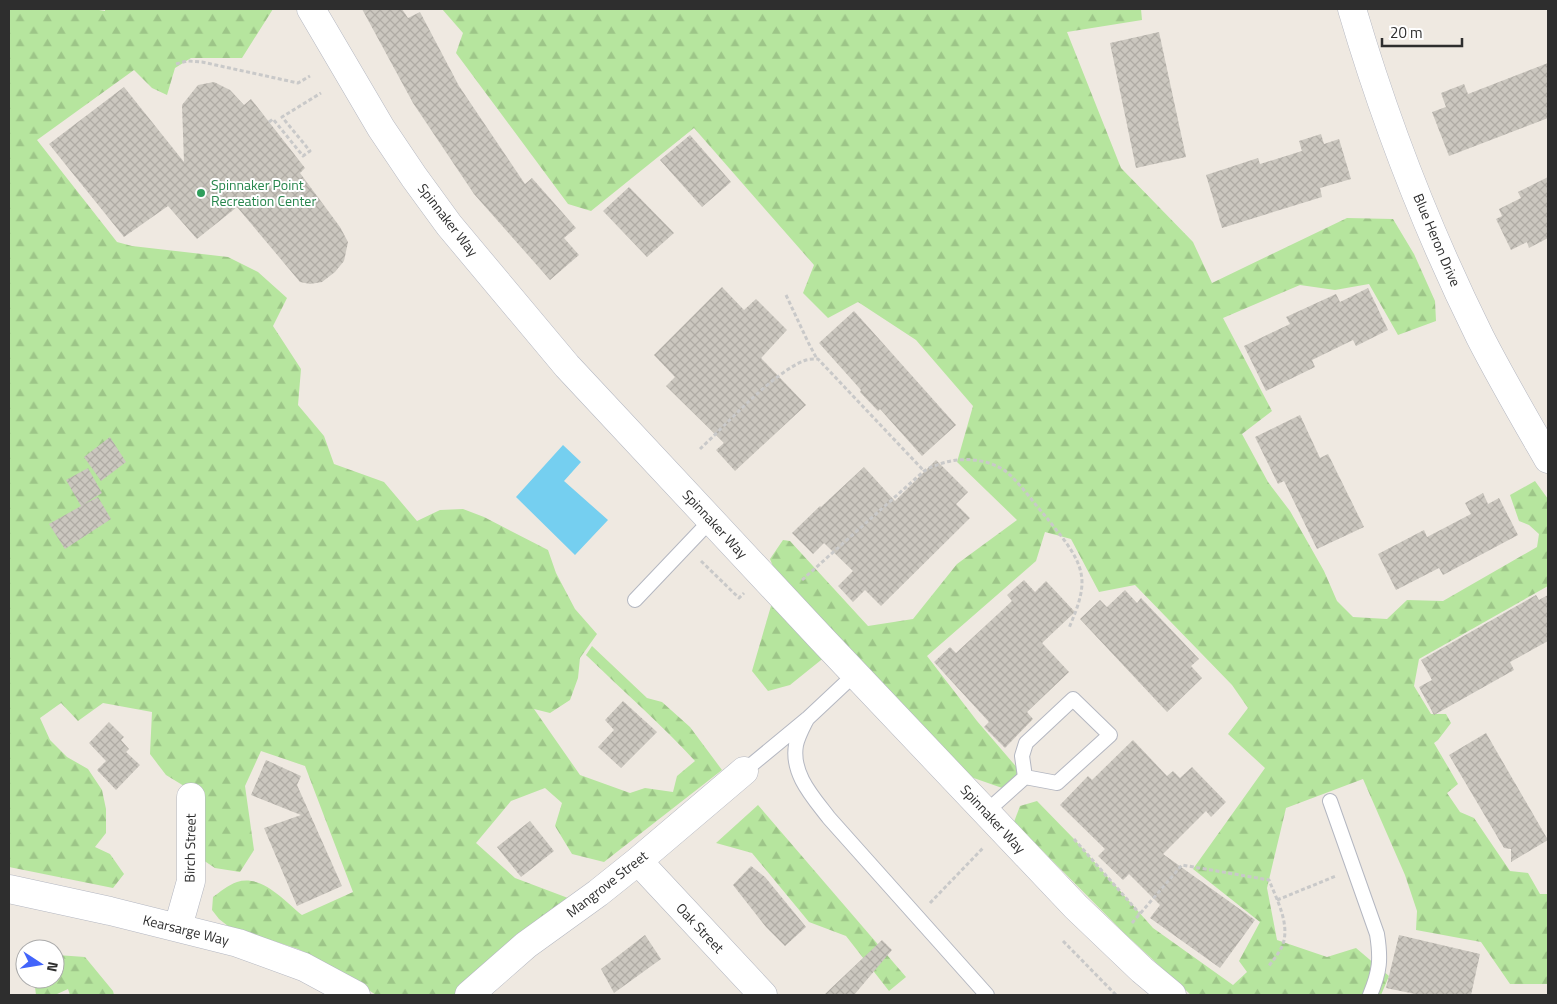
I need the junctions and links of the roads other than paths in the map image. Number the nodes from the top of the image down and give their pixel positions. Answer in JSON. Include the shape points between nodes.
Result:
{"nodes":[{"id":1,"x":311,"y":9,"type":"edge"},
{"id":2,"x":1352,"y":9,"type":"edge"},
{"id":3,"x":1548,"y":459,"type":"edge"},
{"id":4,"x":711,"y":520,"type":"junction"},
{"id":5,"x":635,"y":600,"type":"dead end"},
{"id":6,"x":855,"y":674,"type":"junction"},
{"id":7,"x":807,"y":719,"type":"junction"},
{"id":8,"x":744,"y":771,"type":"joint"},
{"id":9,"x":1025,"y":777,"type":"junction"},
{"id":10,"x":191,"y":797,"type":"dead end"},
{"id":11,"x":1330,"y":801,"type":"dead end"},
{"id":12,"x":986,"y":812,"type":"junction"},
{"id":13,"x":638,"y":861,"type":"junction"},
{"id":14,"x":9,"y":889,"type":"edge"},
{"id":15,"x":178,"y":927,"type":"junction"},
{"id":16,"x":754,"y":992,"type":"edge"},
{"id":17,"x":356,"y":995,"type":"edge"},
{"id":18,"x":469,"y":995,"type":"edge"},
{"id":19,"x":987,"y":995,"type":"edge"},
{"id":20,"x":1172,"y":995,"type":"edge"},
{"id":21,"x":1370,"y":995,"type":"edge"}],
"edges":[{"from":1,"to":4,"type":"street","name":"Spinnaker Way","via":[[381,128],[450,225],[562,359]]},
{"from":2,"to":3,"type":"street","name":"Blue Heron Drive","via":[[1369,67],[1428,223],[1480,338]]},
{"from":4,"to":5,"type":"lane"},
{"from":4,"to":6,"type":"street","name":"Spinnaker Way"},
{"from":6,"to":7,"type":"lane"},
{"from":6,"to":12,"type":"street","name":"Spinnaker Way"},
{"from":7,"to":8,"type":"lane"},
{"from":7,"to":19,"type":"lane","via":[[797,743],[795,759],[801,778],[829,818]]},
{"from":8,"to":13,"type":"street","name":"Mangrove Street"},
{"from":9,"to":9,"type":"lane","via":[[1057,783],[1110,735],[1074,699],[1026,743],[1022,756]]},
{"from":9,"to":12,"type":"lane"},
{"from":10,"to":15,"type":"street","name":"Birch Street","via":[[191,881]]},
{"from":11,"to":21,"type":"lane","via":[[1377,934],[1380,952],[1378,975]]},
{"from":12,"to":20,"type":"street","name":"Spinnaker Way","via":[[1076,907]]},
{"from":13,"to":16,"type":"street","name":"Oak Street"},
{"from":13,"to":18,"type":"street","name":"Mangrove Street","via":[[526,945]]},
{"from":14,"to":15,"type":"street","name":"Kearsarge Way"},
{"from":15,"to":17,"type":"street","name":"Kearsarge Way","via":[[304,966]]}]}
